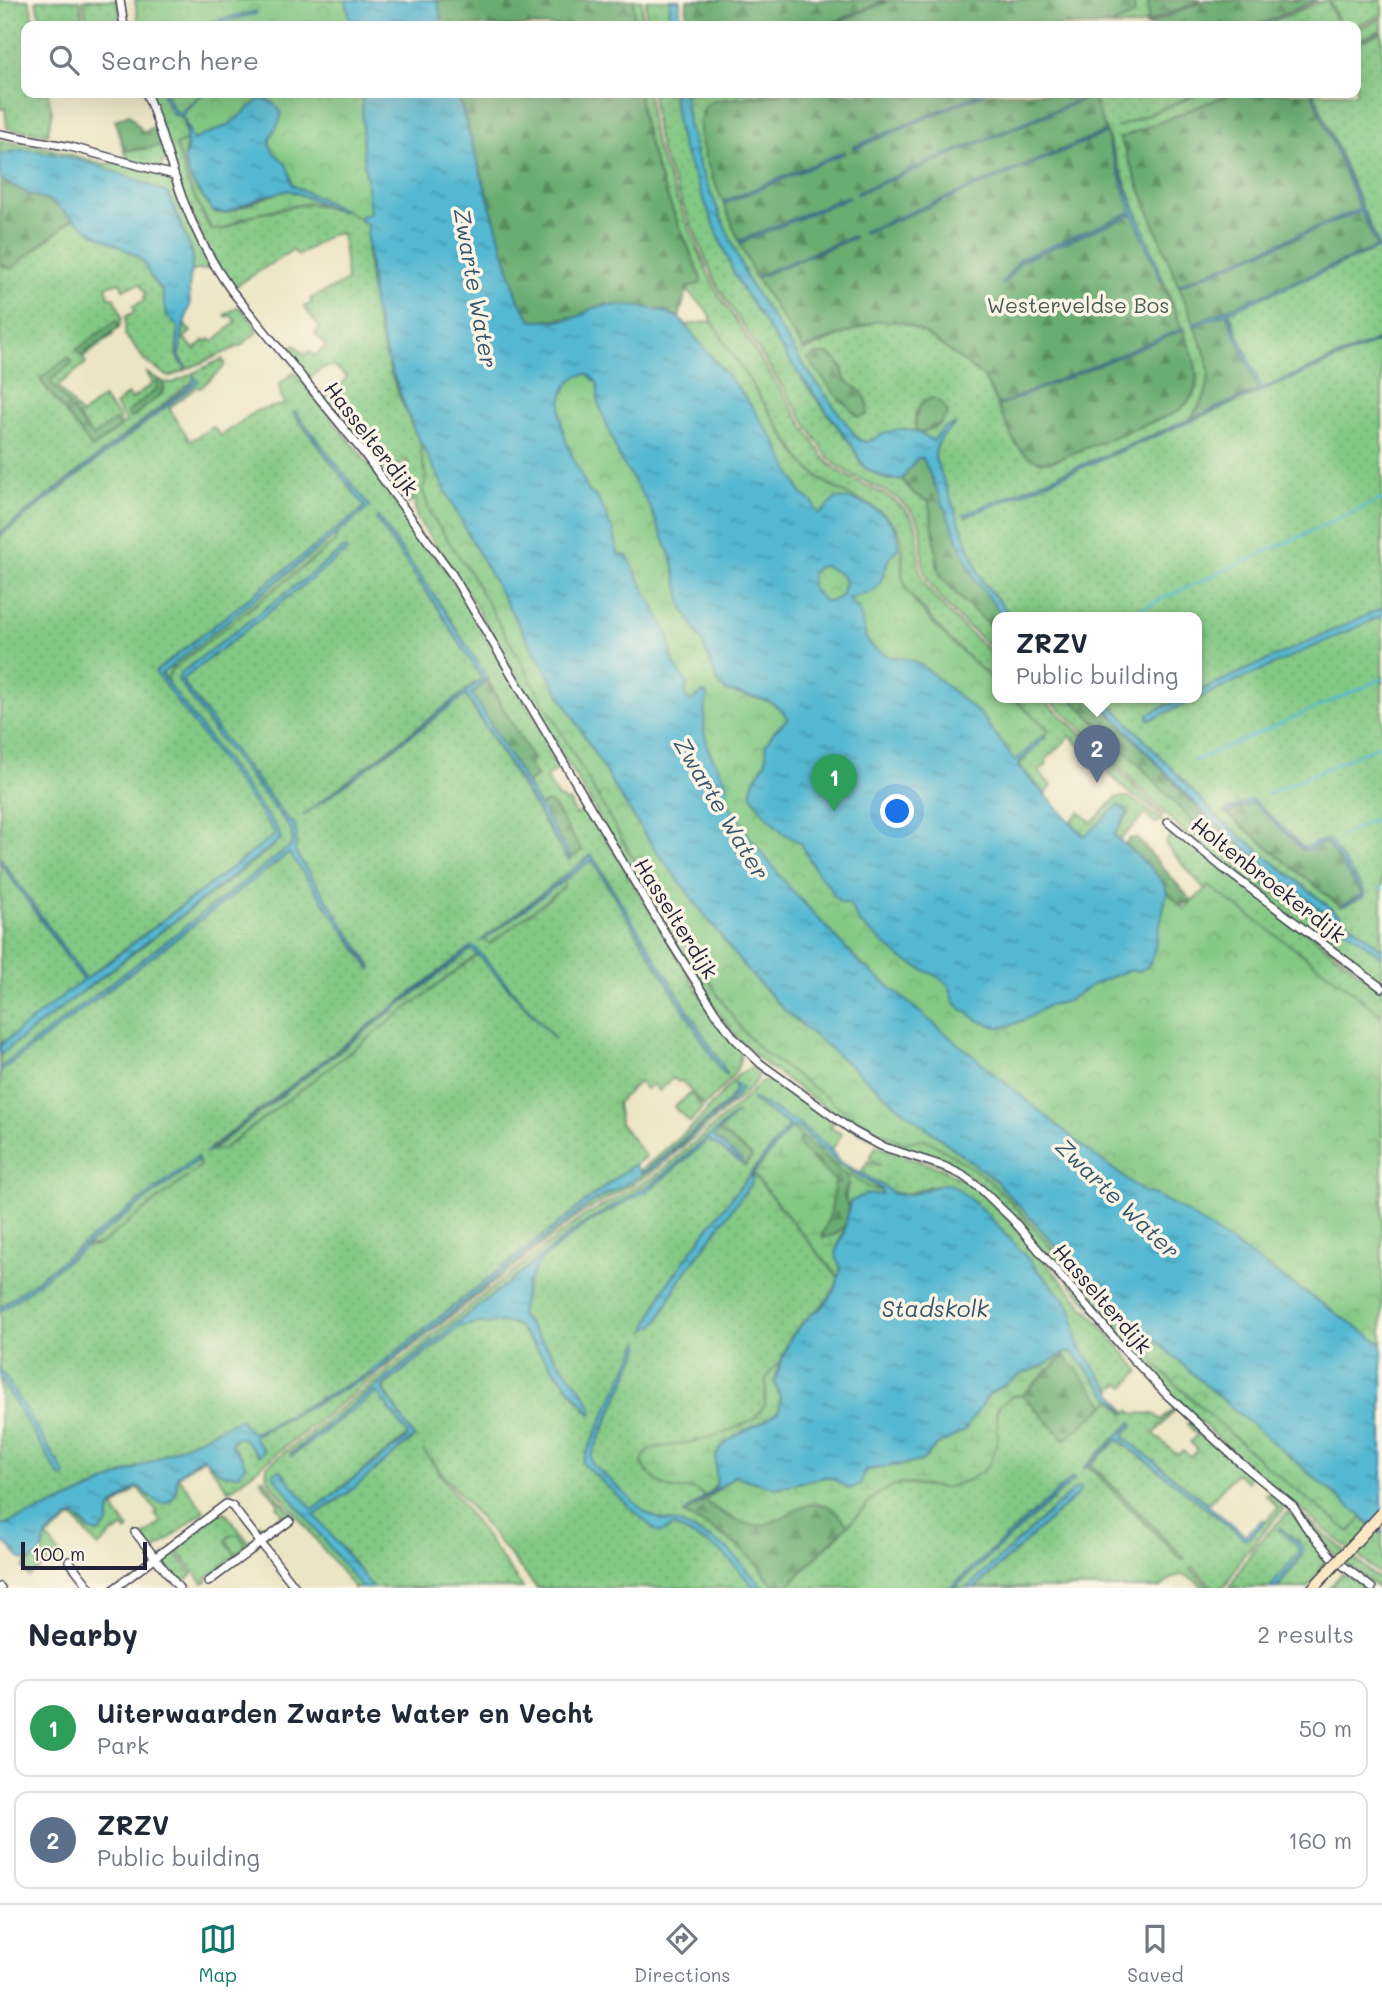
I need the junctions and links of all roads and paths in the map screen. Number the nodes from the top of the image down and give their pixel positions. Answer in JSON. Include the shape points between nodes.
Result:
{"nodes":[{"id":1,"x":120,"y":0,"type":"edge"},
{"id":2,"x":123,"y":21,"type":"edge"},
{"id":3,"x":148,"y":98,"type":"edge"},
{"id":4,"x":0,"y":134,"type":"edge"},
{"id":5,"x":174,"y":175,"type":"junction"},
{"id":6,"x":1168,"y":822,"type":"dead end"},
{"id":7,"x":1382,"y":988,"type":"edge"},
{"id":8,"x":1382,"y":1513,"type":"edge"},
{"id":9,"x":290,"y":1521,"type":"dead end"},
{"id":10,"x":135,"y":1532,"type":"dead end"},
{"id":11,"x":260,"y":1542,"type":"junction"},
{"id":12,"x":155,"y":1557,"type":"junction"},
{"id":13,"x":69,"y":1561,"type":"dead end"},
{"id":14,"x":208,"y":1582,"type":"dead end"},
{"id":15,"x":90,"y":1588,"type":"edge"},
{"id":16,"x":115,"y":1588,"type":"edge"},
{"id":17,"x":179,"y":1588,"type":"edge"},
{"id":18,"x":296,"y":1588,"type":"edge"},
{"id":19,"x":1313,"y":1588,"type":"edge"},
{"id":20,"x":1372,"y":1588,"type":"edge"}],
"edges":[{"from":1,"to":2,"type":"street"},
{"from":3,"to":5,"type":"street","name":"Hasselterdijk"},
{"from":4,"to":5,"type":"street","via":[[59,144]]},
{"from":5,"to":20,"type":"street","name":"Hasselterdijk","via":[[204,248],[230,290],[363,452],[452,574],[662,928],[734,1038],[761,1064],[853,1131],[957,1173],[987,1194],[1165,1394],[1293,1506],[1332,1558]]},
{"from":6,"to":7,"type":"street","name":"Holtenbroekerdijk"},
{"from":8,"to":19,"type":"main road","bridge":true},
{"from":9,"to":11,"type":"street"},
{"from":10,"to":12,"type":"street"},
{"from":11,"to":12,"type":"street","via":[[226,1504]]},
{"from":11,"to":14,"type":"street"},
{"from":11,"to":18,"type":"street"},
{"from":12,"to":16,"type":"street"},
{"from":12,"to":17,"type":"street"},
{"from":13,"to":15,"type":"street"}]}
